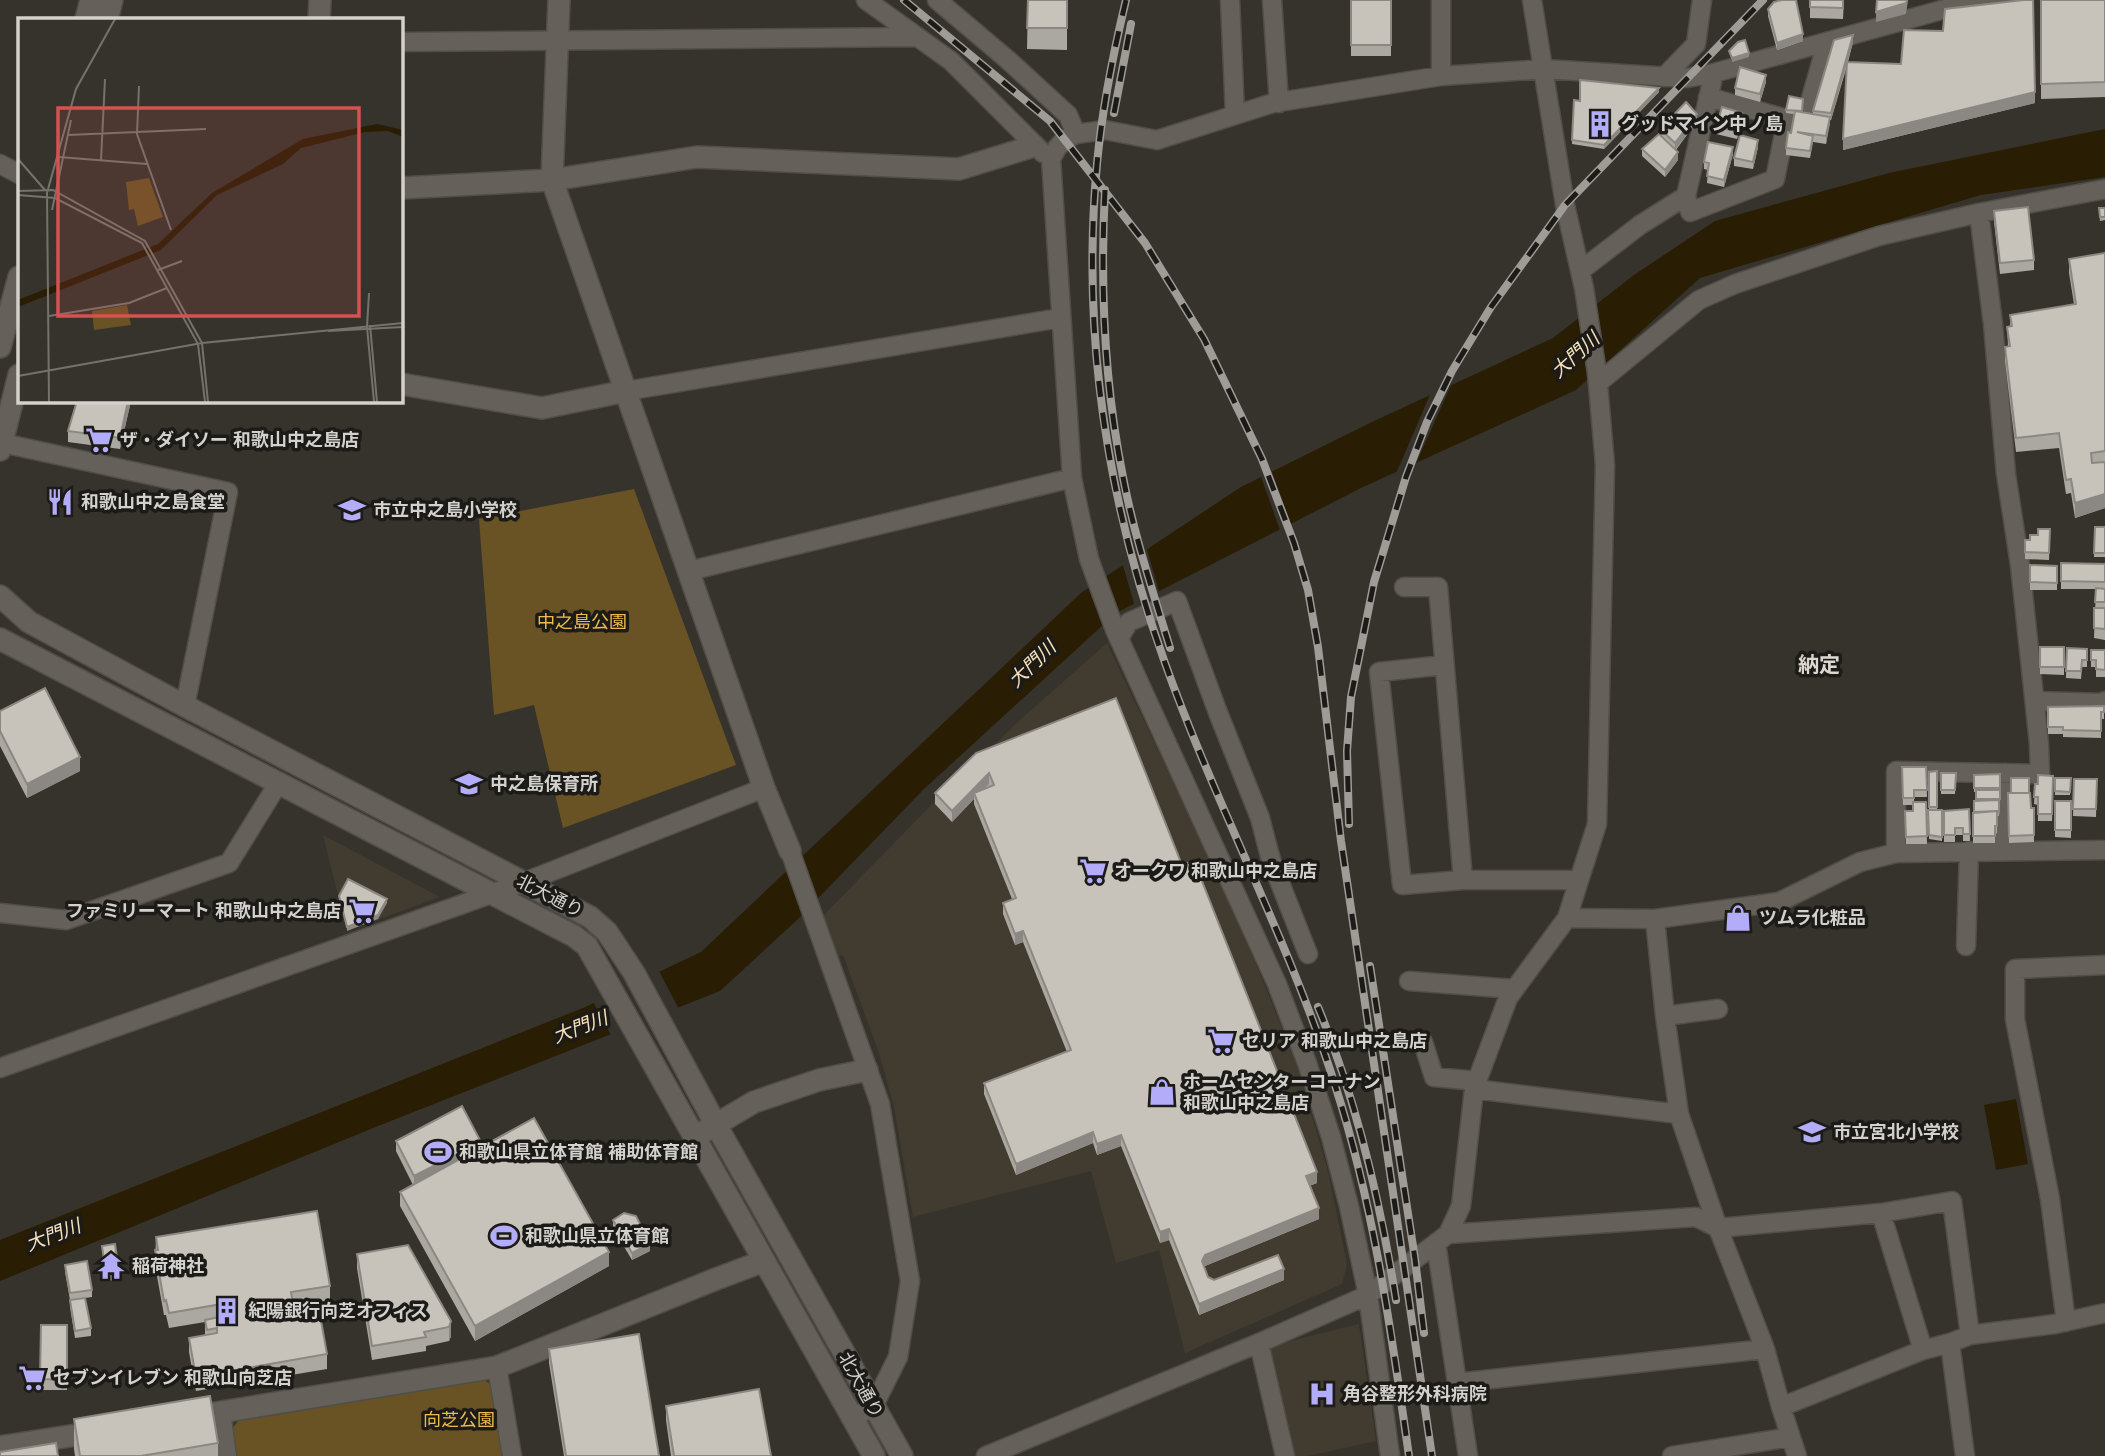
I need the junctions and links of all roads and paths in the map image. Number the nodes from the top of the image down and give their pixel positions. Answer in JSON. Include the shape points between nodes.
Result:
{"nodes":[{"id":1,"x":91,"y":0,"type":"edge"},
{"id":2,"x":112,"y":0,"type":"edge"},
{"id":3,"x":320,"y":0,"type":"edge"},
{"id":4,"x":559,"y":0,"type":"edge"},
{"id":5,"x":866,"y":0,"type":"edge"},
{"id":6,"x":937,"y":0,"type":"edge"},
{"id":7,"x":1230,"y":0,"type":"edge"},
{"id":8,"x":1272,"y":0,"type":"edge"},
{"id":9,"x":1441,"y":0,"type":"edge"},
{"id":10,"x":1532,"y":0,"type":"edge"},
{"id":11,"x":1702,"y":0,"type":"edge"},
{"id":12,"x":2010,"y":0,"type":"edge"},
{"id":13,"x":86,"y":18,"type":"edge"},
{"id":14,"x":107,"y":18,"type":"edge"},
{"id":15,"x":319,"y":18,"type":"edge"},
{"id":16,"x":915,"y":37,"type":"junction"},
{"id":17,"x":557,"y":41,"type":"junction"},
{"id":18,"x":402,"y":42,"type":"edge"},
{"id":19,"x":1827,"y":42,"type":"junction"},
{"id":20,"x":1544,"y":69,"type":"junction"},
{"id":21,"x":1714,"y":73,"type":"junction"},
{"id":22,"x":1441,"y":76,"type":"junction"},
{"id":23,"x":1664,"y":77,"type":"junction"},
{"id":24,"x":1709,"y":97,"type":"junction"},
{"id":25,"x":1279,"y":103,"type":"junction"},
{"id":26,"x":1808,"y":109,"type":"dead end"},
{"id":27,"x":1235,"y":115,"type":"junction"},
{"id":28,"x":1076,"y":134,"type":"junction"},
{"id":29,"x":1034,"y":146,"type":"junction"},
{"id":30,"x":1051,"y":159,"type":"junction"},
{"id":31,"x":0,"y":164,"type":"edge"},
{"id":32,"x":18,"y":173,"type":"edge"},
{"id":33,"x":552,"y":180,"type":"junction"},
{"id":34,"x":402,"y":188,"type":"edge"},
{"id":35,"x":2105,"y":189,"type":"edge"},
{"id":36,"x":1686,"y":196,"type":"junction"},
{"id":37,"x":1979,"y":213,"type":"junction"},
{"id":38,"x":1582,"y":280,"type":"junction"},
{"id":39,"x":18,"y":281,"type":"edge"},
{"id":40,"x":1060,"y":318,"type":"junction"},
{"id":41,"x":0,"y":345,"type":"edge"},
{"id":42,"x":18,"y":348,"type":"edge"},
{"id":43,"x":1598,"y":378,"type":"junction"},
{"id":44,"x":18,"y":379,"type":"edge"},
{"id":45,"x":402,"y":384,"type":"edge"},
{"id":46,"x":626,"y":391,"type":"junction"},
{"id":47,"x":1,"y":446,"type":"edge"},
{"id":48,"x":1072,"y":478,"type":"junction"},
{"id":49,"x":689,"y":571,"type":"junction"},
{"id":50,"x":1404,"y":586,"type":"dead end"},
{"id":51,"x":0,"y":601,"type":"edge"},
{"id":52,"x":1117,"y":634,"type":"junction"},
{"id":53,"x":6,"y":643,"type":"edge"},
{"id":54,"x":1444,"y":665,"type":"junction"},
{"id":55,"x":2035,"y":701,"type":"junction"},
{"id":56,"x":2105,"y":701,"type":"edge"},
{"id":57,"x":185,"y":706,"type":"junction"},
{"id":58,"x":2006,"y":773,"type":"junction"},
{"id":59,"x":279,"y":782,"type":"junction"},
{"id":60,"x":764,"y":788,"type":"junction"},
{"id":61,"x":2105,"y":850,"type":"edge"},
{"id":62,"x":1969,"y":851,"type":"junction"},
{"id":63,"x":2004,"y":851,"type":"junction"},
{"id":64,"x":790,"y":852,"type":"joint"},
{"id":65,"x":1896,"y":853,"type":"junction"},
{"id":66,"x":1463,"y":880,"type":"junction"},
{"id":67,"x":1579,"y":880,"type":"junction"},
{"id":68,"x":522,"y":883,"type":"junction"},
{"id":69,"x":488,"y":893,"type":"junction"},
{"id":70,"x":0,"y":913,"type":"edge"},
{"id":71,"x":1567,"y":918,"type":"junction"},
{"id":72,"x":1655,"y":919,"type":"junction"},
{"id":73,"x":1966,"y":946,"type":"dead end"},
{"id":74,"x":1308,"y":954,"type":"dead end"},
{"id":75,"x":2105,"y":965,"type":"edge"},
{"id":76,"x":1414,"y":977,"type":"dead end"},
{"id":77,"x":1514,"y":989,"type":"junction"},
{"id":78,"x":1718,"y":1009,"type":"dead end"},
{"id":79,"x":1665,"y":1016,"type":"junction"},
{"id":80,"x":1423,"y":1042,"type":"dead end"},
{"id":81,"x":0,"y":1069,"type":"edge"},
{"id":82,"x":867,"y":1070,"type":"junction"},
{"id":83,"x":1476,"y":1085,"type":"junction"},
{"id":84,"x":1679,"y":1114,"type":"junction"},
{"id":85,"x":716,"y":1125,"type":"junction"},
{"id":86,"x":694,"y":1138,"type":"junction"},
{"id":87,"x":1881,"y":1213,"type":"junction"},
{"id":88,"x":1718,"y":1228,"type":"junction"},
{"id":89,"x":1442,"y":1239,"type":"junction"},
{"id":90,"x":764,"y":1261,"type":"junction"},
{"id":91,"x":1368,"y":1295,"type":"junction"},
{"id":92,"x":2105,"y":1313,"type":"edge"},
{"id":93,"x":2066,"y":1322,"type":"junction"},
{"id":94,"x":1970,"y":1335,"type":"junction"},
{"id":95,"x":1259,"y":1343,"type":"junction"},
{"id":96,"x":1950,"y":1343,"type":"junction"},
{"id":97,"x":1765,"y":1349,"type":"junction"},
{"id":98,"x":1923,"y":1350,"type":"junction"},
{"id":99,"x":497,"y":1367,"type":"junction"},
{"id":100,"x":1456,"y":1383,"type":"junction"},
{"id":101,"x":873,"y":1407,"type":"junction"},
{"id":102,"x":1781,"y":1408,"type":"junction"},
{"id":103,"x":221,"y":1412,"type":"junction"},
{"id":104,"x":852,"y":1418,"type":"junction"},
{"id":105,"x":166,"y":1421,"type":"edge"},
{"id":106,"x":124,"y":1427,"type":"edge"},
{"id":107,"x":1791,"y":1437,"type":"junction"},
{"id":108,"x":0,"y":1447,"type":"edge"},
{"id":109,"x":227,"y":1456,"type":"edge"},
{"id":110,"x":512,"y":1456,"type":"edge"},
{"id":111,"x":874,"y":1456,"type":"edge"},
{"id":112,"x":902,"y":1456,"type":"edge"},
{"id":113,"x":986,"y":1456,"type":"edge"},
{"id":114,"x":1285,"y":1456,"type":"edge"},
{"id":115,"x":1390,"y":1456,"type":"edge"},
{"id":116,"x":1468,"y":1456,"type":"edge"},
{"id":117,"x":1672,"y":1456,"type":"edge"},
{"id":118,"x":1797,"y":1456,"type":"edge"},
{"id":119,"x":1965,"y":1456,"type":"edge"}],
"edges":[{"from":1,"to":13,"type":"street"},
{"from":2,"to":14,"type":"street"},
{"from":3,"to":15,"type":"street"},
{"from":4,"to":17,"type":"street"},
{"from":5,"to":16,"type":"street"},
{"from":6,"to":28,"type":"street","via":[[1068,115]]},
{"from":7,"to":27,"type":"street"},
{"from":8,"to":25,"type":"street"},
{"from":9,"to":22,"type":"street"},
{"from":10,"to":20,"type":"street"},
{"from":11,"to":23,"type":"street","via":[[1696,44]]},
{"from":12,"to":19,"type":"street","via":[[1956,6]]},
{"from":16,"to":17,"type":"street"},
{"from":16,"to":29,"type":"street","via":[[951,61]]},
{"from":17,"to":18,"type":"street"},
{"from":17,"to":33,"type":"street"},
{"from":19,"to":21,"type":"street"},
{"from":19,"to":26,"type":"street"},
{"from":20,"to":22,"type":"street"},
{"from":20,"to":23,"type":"street"},
{"from":20,"to":38,"type":"street"},
{"from":21,"to":23,"type":"street"},
{"from":21,"to":24,"type":"street"},
{"from":22,"to":25,"type":"street"},
{"from":24,"to":36,"type":"street"},
{"from":24,"to":36,"type":"street","via":[[1787,119],[1776,179],[1690,212]]},
{"from":25,"to":27,"type":"street"},
{"from":27,"to":28,"type":"street","via":[[1157,141],[1105,130]]},
{"from":28,"to":30,"type":"street","via":[[1064,140]]},
{"from":29,"to":30,"type":"street"},
{"from":29,"to":33,"type":"street","via":[[959,169],[697,158]]},
{"from":30,"to":40,"type":"street"},
{"from":31,"to":32,"type":"street"},
{"from":33,"to":34,"type":"street"},
{"from":33,"to":46,"type":"street"},
{"from":35,"to":37,"type":"street"},
{"from":36,"to":38,"type":"street","via":[[1640,225]]},
{"from":37,"to":43,"type":"street","via":[[1880,236],[1735,284],[1699,300]]},
{"from":37,"to":55,"type":"street","via":[[2006,474],[2026,565]]},
{"from":38,"to":43,"type":"street"},
{"from":39,"to":41,"type":"street"},
{"from":40,"to":46,"type":"street"},
{"from":40,"to":48,"type":"street"},
{"from":41,"to":42,"type":"street"},
{"from":43,"to":67,"type":"street","via":[[1605,465],[1597,824]]},
{"from":44,"to":47,"type":"street"},
{"from":45,"to":46,"type":"street","via":[[542,408]]},
{"from":46,"to":49,"type":"street"},
{"from":47,"to":57,"type":"street","via":[[228,492]]},
{"from":48,"to":49,"type":"street"},
{"from":48,"to":52,"type":"street","via":[[1089,559]]},
{"from":49,"to":60,"type":"street"},
{"from":50,"to":54,"type":"street","via":[[1438,586]]},
{"from":51,"to":57,"type":"street","name":"北大通り","via":[[29,622]]},
{"from":52,"to":74,"type":"street","via":[[1129,622],[1177,601]]},
{"from":52,"to":91,"type":"street","via":[[1277,984],[1307,1063],[1331,1137]]},
{"from":53,"to":59,"type":"street","name":"北大通り"},
{"from":54,"to":66,"type":"street"},
{"from":54,"to":66,"type":"street","via":[[1380,672],[1402,885]]},
{"from":55,"to":56,"type":"street"},
{"from":55,"to":58,"type":"street","via":[[2040,774]]},
{"from":57,"to":68,"type":"street","name":"北大通り"},
{"from":58,"to":63,"type":"street"},
{"from":58,"to":65,"type":"street","via":[[1896,771]]},
{"from":59,"to":69,"type":"street","name":"北大通り"},
{"from":59,"to":70,"type":"street","via":[[229,863],[66,920]]},
{"from":60,"to":64,"type":"street"},
{"from":60,"to":68,"type":"street"},
{"from":61,"to":63,"type":"street"},
{"from":62,"to":63,"type":"street"},
{"from":62,"to":65,"type":"street"},
{"from":62,"to":73,"type":"street"},
{"from":64,"to":82,"type":"street"},
{"from":65,"to":72,"type":"street","via":[[1860,862],[1779,902]]},
{"from":66,"to":67,"type":"street"},
{"from":67,"to":71,"type":"street"},
{"from":68,"to":69,"type":"street"},
{"from":68,"to":85,"type":"street","name":"北大通り","via":[[590,917],[607,932]]},
{"from":69,"to":81,"type":"street"},
{"from":69,"to":86,"type":"street","name":"北大通り","via":[[587,946]]},
{"from":71,"to":72,"type":"street"},
{"from":71,"to":77,"type":"street"},
{"from":72,"to":79,"type":"street"},
{"from":75,"to":93,"type":"street","via":[[2015,969],[2015,1019],[2050,1199]]},
{"from":76,"to":77,"type":"street"},
{"from":77,"to":83,"type":"street"},
{"from":78,"to":79,"type":"street"},
{"from":79,"to":84,"type":"street"},
{"from":80,"to":83,"type":"street","via":[[1434,1077]]},
{"from":82,"to":85,"type":"street","via":[[754,1102]]},
{"from":82,"to":101,"type":"street","via":[[880,1104],[910,1280],[898,1357]]},
{"from":83,"to":84,"type":"street"},
{"from":83,"to":89,"type":"street","via":[[1461,1206]]},
{"from":84,"to":88,"type":"street"},
{"from":85,"to":86,"type":"street"},
{"from":85,"to":101,"type":"street","name":"北大通り"},
{"from":86,"to":90,"type":"street","name":"北大通り"},
{"from":87,"to":88,"type":"street"},
{"from":87,"to":94,"type":"street","via":[[1952,1201]]},
{"from":87,"to":98,"type":"street"},
{"from":88,"to":89,"type":"street","via":[[1696,1217]]},
{"from":88,"to":97,"type":"street"},
{"from":89,"to":91,"type":"street"},
{"from":89,"to":100,"type":"street"},
{"from":90,"to":99,"type":"street"},
{"from":90,"to":104,"type":"street","name":"北大通り"},
{"from":91,"to":95,"type":"street"},
{"from":91,"to":115,"type":"street"},
{"from":92,"to":93,"type":"street"},
{"from":93,"to":94,"type":"street"},
{"from":94,"to":96,"type":"street"},
{"from":95,"to":113,"type":"street"},
{"from":95,"to":114,"type":"street"},
{"from":96,"to":98,"type":"street"},
{"from":96,"to":119,"type":"street"},
{"from":97,"to":100,"type":"street"},
{"from":97,"to":102,"type":"street"},
{"from":98,"to":102,"type":"street"},
{"from":99,"to":103,"type":"street"},
{"from":99,"to":110,"type":"street"},
{"from":100,"to":116,"type":"street"},
{"from":101,"to":104,"type":"street"},
{"from":101,"to":112,"type":"street","name":"北大通り"},
{"from":102,"to":107,"type":"street"},
{"from":103,"to":105,"type":"street"},
{"from":103,"to":109,"type":"street"},
{"from":104,"to":111,"type":"street","name":"北大通り"},
{"from":106,"to":108,"type":"street"},
{"from":107,"to":117,"type":"street"},
{"from":107,"to":118,"type":"street"}]}
